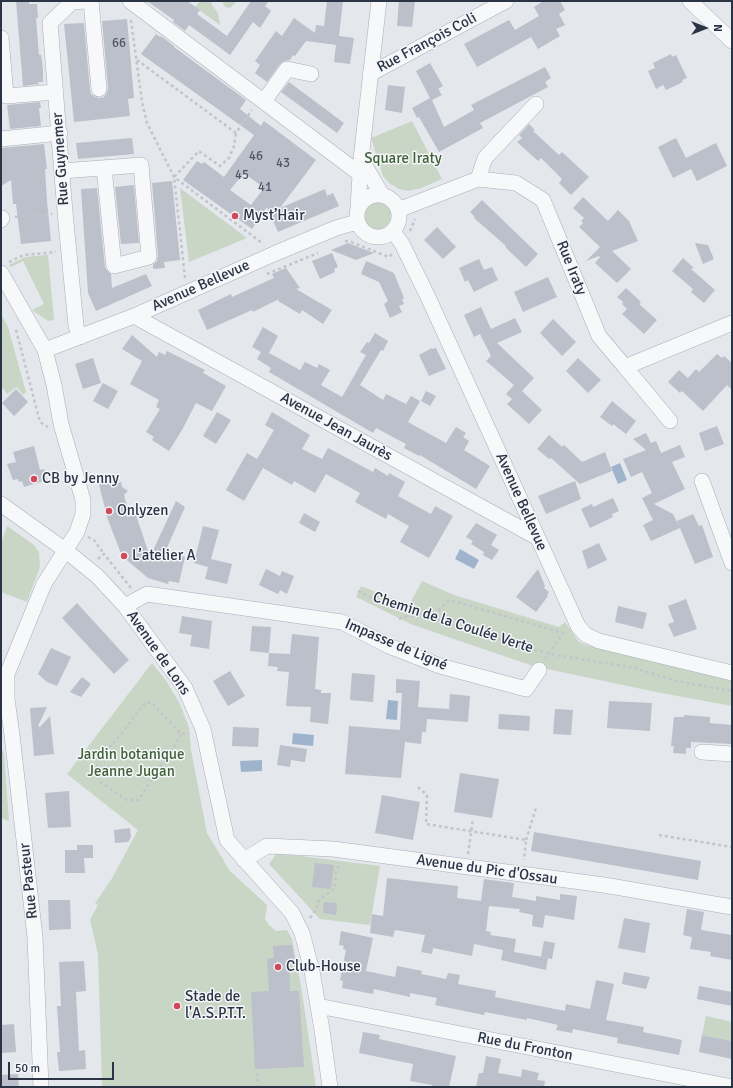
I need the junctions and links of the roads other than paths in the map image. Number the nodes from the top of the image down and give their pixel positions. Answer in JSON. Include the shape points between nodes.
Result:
{"nodes":[{"id":1,"x":76,"y":1,"type":"edge"},
{"id":2,"x":91,"y":1,"type":"edge"},
{"id":3,"x":379,"y":1,"type":"edge"},
{"id":4,"x":506,"y":1,"type":"edge"},
{"id":5,"x":690,"y":1,"type":"edge"},
{"id":6,"x":130,"y":8,"type":"edge"},
{"id":7,"x":1,"y":38,"type":"edge"},
{"id":8,"x":732,"y":41,"type":"edge"},
{"id":9,"x":311,"y":74,"type":"dead end"},
{"id":10,"x":370,"y":74,"type":"junction"},
{"id":11,"x":3,"y":78,"type":"edge"},
{"id":12,"x":99,"y":89,"type":"dead end"},
{"id":13,"x":56,"y":92,"type":"junction"},
{"id":14,"x":262,"y":100,"type":"junction"},
{"id":15,"x":536,"y":104,"type":"dead end"},
{"id":16,"x":60,"y":133,"type":"junction"},
{"id":17,"x":1,"y":139,"type":"edge"},
{"id":18,"x":361,"y":159,"type":"junction"},
{"id":19,"x":104,"y":168,"type":"junction"},
{"id":20,"x":62,"y":171,"type":"junction"},
{"id":21,"x":360,"y":174,"type":"junction"},
{"id":22,"x":478,"y":179,"type":"junction"},
{"id":23,"x":382,"y":195,"type":"junction"},
{"id":24,"x":398,"y":210,"type":"junction"},
{"id":25,"x":358,"y":214,"type":"junction"},
{"id":26,"x":393,"y":231,"type":"junction"},
{"id":27,"x":4,"y":268,"type":"edge"},
{"id":28,"x":134,"y":316,"type":"junction"},
{"id":29,"x":732,"y":323,"type":"edge"},
{"id":30,"x":80,"y":337,"type":"junction"},
{"id":31,"x":45,"y":350,"type":"junction"},
{"id":32,"x":625,"y":367,"type":"junction"},
{"id":33,"x":670,"y":421,"type":"dead end"},
{"id":34,"x":702,"y":481,"type":"dead end"},
{"id":35,"x":1,"y":504,"type":"edge"},
{"id":36,"x":538,"y":538,"type":"junction"},
{"id":37,"x":65,"y":550,"type":"junction"},
{"id":38,"x":732,"y":563,"type":"edge"},
{"id":39,"x":125,"y":606,"type":"junction"},
{"id":40,"x":539,"y":670,"type":"dead end"},
{"id":41,"x":732,"y":673,"type":"edge"},
{"id":42,"x":4,"y":682,"type":"edge"},
{"id":43,"x":7,"y":734,"type":"edge"},
{"id":44,"x":702,"y":752,"type":"dead end"},
{"id":45,"x":732,"y":754,"type":"edge"},
{"id":46,"x":244,"y":860,"type":"junction"},
{"id":47,"x":732,"y":906,"type":"edge"},
{"id":48,"x":318,"y":1006,"type":"junction"},
{"id":49,"x":322,"y":1030,"type":"junction"},
{"id":50,"x":42,"y":1087,"type":"edge"},
{"id":51,"x":330,"y":1087,"type":"edge"},
{"id":52,"x":338,"y":1087,"type":"edge"},
{"id":53,"x":732,"y":1087,"type":"edge"}],
"edges":[{"from":1,"to":13,"type":"street","name":"Rue Guynemer","via":[[50,23]]},
{"from":2,"to":12,"type":"street"},
{"from":3,"to":10,"type":"street"},
{"from":4,"to":10,"type":"street","name":"Rue François Coli"},
{"from":5,"to":8,"type":"street"},
{"from":6,"to":14,"type":"street"},
{"from":7,"to":11,"type":"street"},
{"from":9,"to":14,"type":"street","via":[[287,69]]},
{"from":10,"to":18,"type":"street"},
{"from":11,"to":13,"type":"street","via":[[6,96]]},
{"from":13,"to":16,"type":"street","name":"Rue Guynemer"},
{"from":14,"to":21,"type":"street"},
{"from":15,"to":22,"type":"street","via":[[485,158]]},
{"from":16,"to":17,"type":"street"},
{"from":16,"to":20,"type":"street","name":"Rue Guynemer"},
{"from":18,"to":21,"type":"street"},
{"from":18,"to":23,"type":"street"},
{"from":19,"to":19,"type":"street","via":[[114,266],[149,257],[141,165]]},
{"from":19,"to":20,"type":"street"},
{"from":20,"to":30,"type":"street","name":"Rue Guynemer","via":[[76,326]]},
{"from":21,"to":25,"type":"street"},
{"from":22,"to":24,"type":"street","name":"Rue Iraty"},
{"from":22,"to":32,"type":"street","name":"Rue Iraty","via":[[516,183],[543,200],[599,336]]},
{"from":23,"to":24,"type":"street","via":[[390,198]]},
{"from":23,"to":25,"type":"street","via":[[365,198]]},
{"from":24,"to":26,"type":"street","via":[[398,221]]},
{"from":25,"to":26,"type":"street","via":[[360,228],[372,237],[380,237]]},
{"from":25,"to":28,"type":"street","name":"Avenue Bellevue","via":[[336,228]]},
{"from":26,"to":36,"type":"street","name":"Avenue Bellevue","via":[[428,297]]},
{"from":27,"to":31,"type":"street"},
{"from":28,"to":30,"type":"street","name":"Avenue Bellevue"},
{"from":28,"to":36,"type":"street","name":"Avenue Jean Jaurès"},
{"from":29,"to":32,"type":"street"},
{"from":30,"to":31,"type":"street","name":"Avenue Bellevue"},
{"from":31,"to":37,"type":"street","via":[[61,424],[83,500],[83,514],[77,532]]},
{"from":32,"to":33,"type":"street","name":"Rue Iraty"},
{"from":34,"to":38,"type":"street"},
{"from":35,"to":37,"type":"street","name":"Avenue de Lons"},
{"from":36,"to":41,"type":"street","name":"Avenue Bellevue","via":[[578,626],[586,635],[599,641]]},
{"from":37,"to":39,"type":"street","name":"Avenue de Lons","via":[[89,568]]},
{"from":37,"to":42,"type":"street","via":[[44,584]]},
{"from":39,"to":40,"type":"street","name":"Impasse de Ligné","via":[[147,594],[342,622],[389,646],[440,666],[526,689]]},
{"from":39,"to":46,"type":"street","name":"Avenue de Lons","via":[[185,688],[203,729],[227,840]]},
{"from":42,"to":43,"type":"street","name":"Rue Pasteur","via":[[7,699]]},
{"from":43,"to":50,"type":"street","name":"Rue Pasteur","via":[[35,937]]},
{"from":44,"to":45,"type":"street"},
{"from":46,"to":47,"type":"street","name":"Avenue du Pic d'Ossau","via":[[267,846],[346,851],[604,885]]},
{"from":46,"to":48,"type":"street","name":"Avenue de Lons","via":[[292,913],[302,933]]},
{"from":48,"to":49,"type":"street","name":"Avenue de Lons"},
{"from":48,"to":53,"type":"street","name":"Rue du Fronton"},
{"from":49,"to":51,"type":"street","name":"Avenue de Lons"},
{"from":49,"to":52,"type":"street","name":"Avenue de Lons"}]}
